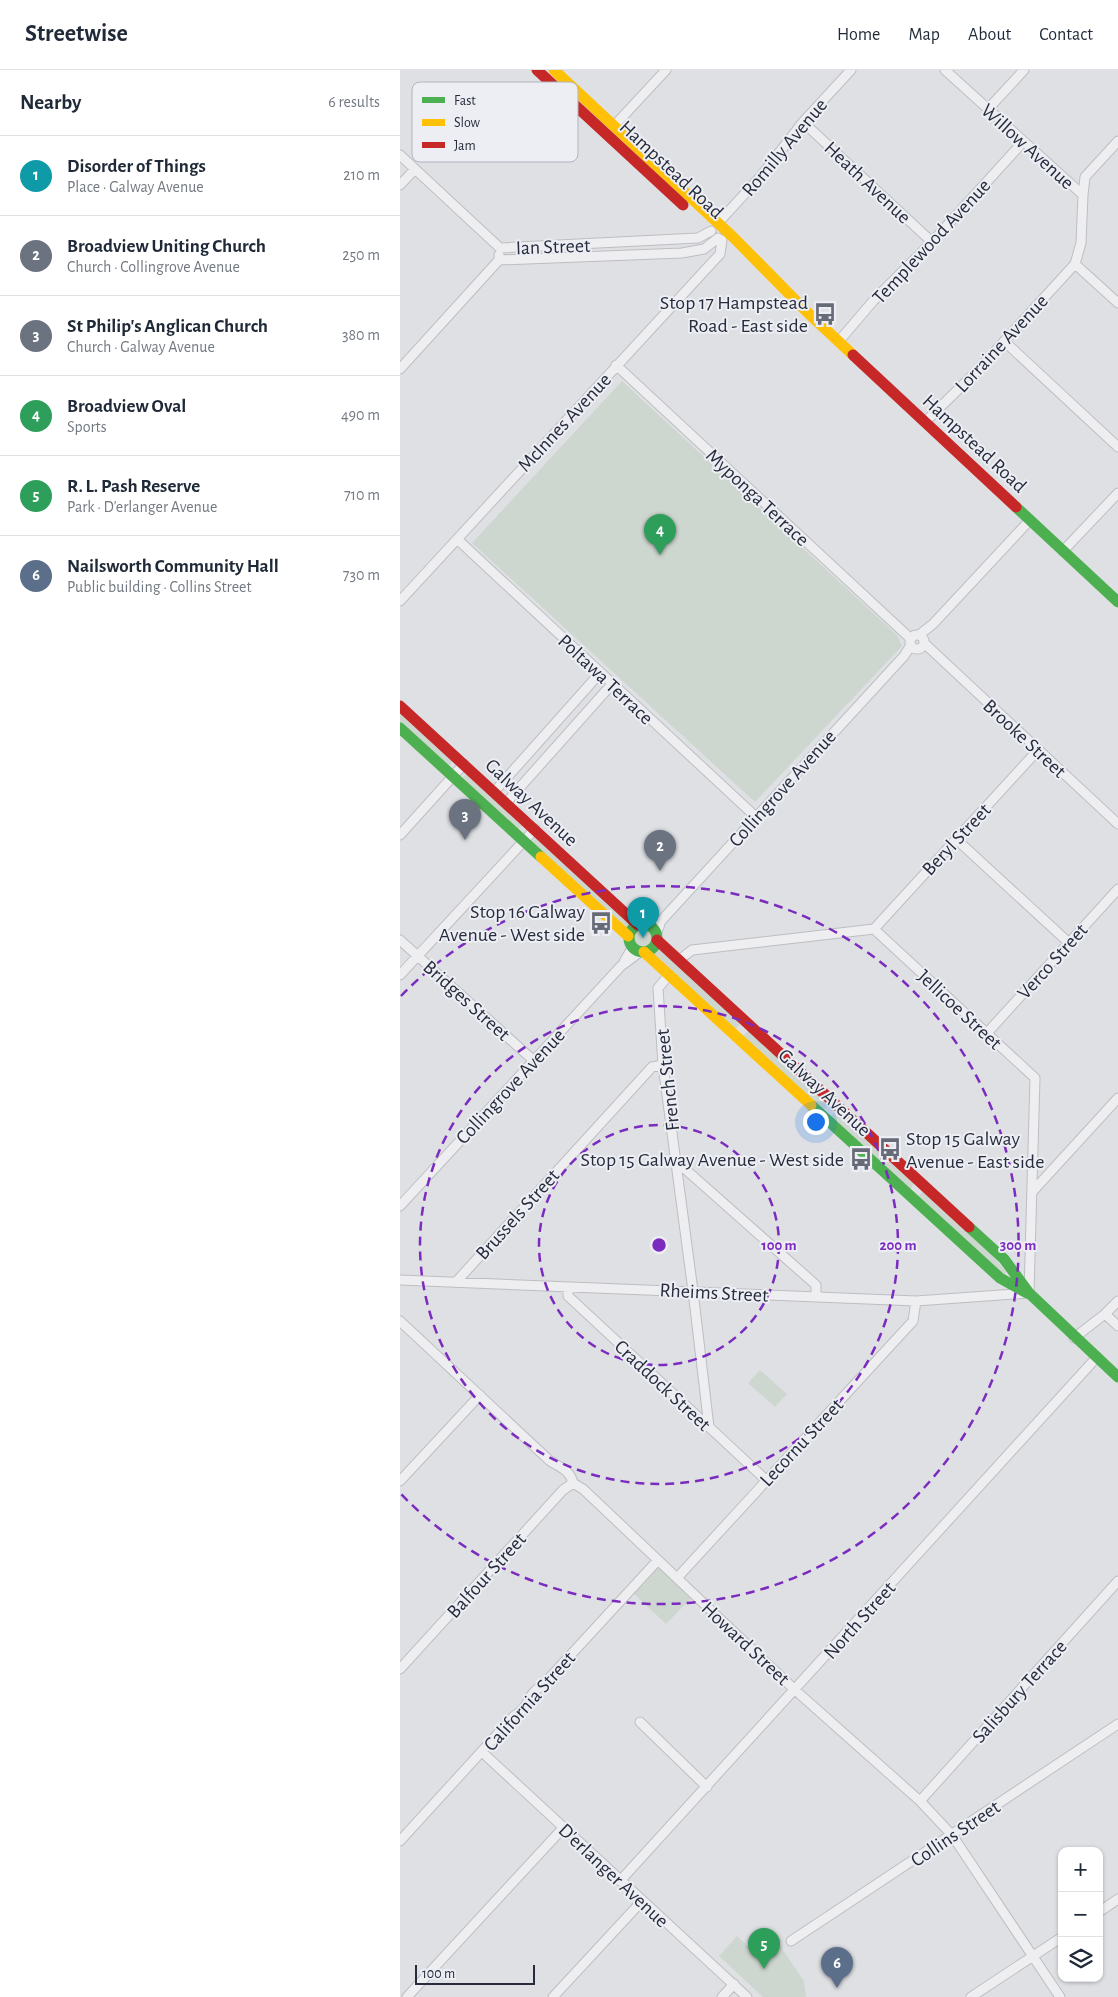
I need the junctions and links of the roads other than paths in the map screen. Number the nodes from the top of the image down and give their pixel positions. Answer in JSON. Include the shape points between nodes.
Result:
{"nodes":[{"id":1,"x":537,"y":70,"type":"edge"},
{"id":2,"x":554,"y":70,"type":"edge"},
{"id":3,"x":666,"y":70,"type":"edge"},
{"id":4,"x":851,"y":70,"type":"edge"},
{"id":5,"x":945,"y":70,"type":"edge"},
{"id":6,"x":1024,"y":70,"type":"edge"},
{"id":7,"x":551,"y":82,"type":"edge"},
{"id":8,"x":565,"y":82,"type":"edge"},
{"id":9,"x":578,"y":96,"type":"edge"},
{"id":10,"x":578,"y":104,"type":"edge"},
{"id":11,"x":988,"y":109,"type":"junction"},
{"id":12,"x":803,"y":122,"type":"junction"},
{"id":13,"x":610,"y":131,"type":"junction"},
{"id":14,"x":1023,"y":142,"type":"junction"},
{"id":15,"x":1117,"y":145,"type":"edge"},
{"id":16,"x":400,"y":156,"type":"edge"},
{"id":17,"x":415,"y":169,"type":"junction"},
{"id":18,"x":400,"y":185,"type":"edge"},
{"id":19,"x":1083,"y":195,"type":"junction"},
{"id":20,"x":721,"y":234,"type":"junction"},
{"id":21,"x":932,"y":242,"type":"junction"},
{"id":22,"x":500,"y":248,"type":"junction"},
{"id":23,"x":499,"y":260,"type":"junction"},
{"id":24,"x":1075,"y":264,"type":"junction"},
{"id":25,"x":1118,"y":303,"type":"edge"},
{"id":26,"x":839,"y":341,"type":"junction"},
{"id":27,"x":1004,"y":341,"type":"junction"},
{"id":28,"x":616,"y":365,"type":"junction"},
{"id":29,"x":400,"y":368,"type":"edge"},
{"id":30,"x":925,"y":422,"type":"junction"},
{"id":31,"x":1118,"y":447,"type":"edge"},
{"id":32,"x":1118,"y":493,"type":"edge"},
{"id":33,"x":1030,"y":520,"type":"junction"},
{"id":34,"x":456,"y":539,"type":"junction"},
{"id":35,"x":1063,"y":551,"type":"junction"},
{"id":36,"x":400,"y":601,"type":"edge"},
{"id":37,"x":1118,"y":602,"type":"edge"},
{"id":38,"x":917,"y":641,"type":"junction"},
{"id":39,"x":600,"y":673,"type":"junction"},
{"id":40,"x":612,"y":684,"type":"junction"},
{"id":41,"x":400,"y":706,"type":"edge"},
{"id":42,"x":400,"y":728,"type":"edge"},
{"id":43,"x":1038,"y":750,"type":"junction"},
{"id":44,"x":464,"y":764,"type":"junction"},
{"id":45,"x":453,"y":777,"type":"junction"},
{"id":46,"x":494,"y":792,"type":"junction"},
{"id":47,"x":506,"y":803,"type":"junction"},
{"id":48,"x":756,"y":817,"type":"junction"},
{"id":49,"x":1118,"y":824,"type":"edge"},
{"id":50,"x":535,"y":830,"type":"junction"},
{"id":51,"x":400,"y":835,"type":"edge"},
{"id":52,"x":956,"y":839,"type":"junction"},
{"id":53,"x":524,"y":841,"type":"junction"},
{"id":54,"x":1118,"y":889,"type":"edge"},
{"id":55,"x":874,"y":929,"type":"junction"},
{"id":56,"x":650,"y":931,"type":"junction"},
{"id":57,"x":628,"y":936,"type":"junction"},
{"id":58,"x":400,"y":940,"type":"edge"},
{"id":59,"x":1068,"y":942,"type":"junction"},
{"id":60,"x":639,"y":951,"type":"junction"},
{"id":61,"x":418,"y":956,"type":"junction"},
{"id":62,"x":679,"y":960,"type":"junction"},
{"id":63,"x":400,"y":975,"type":"edge"},
{"id":64,"x":669,"y":975,"type":"junction"},
{"id":65,"x":987,"y":1033,"type":"junction"},
{"id":66,"x":533,"y":1060,"type":"junction"},
{"id":67,"x":663,"y":1065,"type":"junction"},
{"id":68,"x":1118,"y":1098,"type":"edge"},
{"id":69,"x":676,"y":1161,"type":"junction"},
{"id":70,"x":1033,"y":1191,"type":"junction"},
{"id":71,"x":400,"y":1206,"type":"edge"},
{"id":72,"x":400,"y":1280,"type":"edge"},
{"id":73,"x":456,"y":1282,"type":"junction"},
{"id":74,"x":568,"y":1287,"type":"junction"},
{"id":75,"x":693,"y":1291,"type":"junction"},
{"id":76,"x":1029,"y":1294,"type":"junction"},
{"id":77,"x":816,"y":1297,"type":"junction"},
{"id":78,"x":916,"y":1301,"type":"junction"},
{"id":79,"x":1118,"y":1301,"type":"edge"},
{"id":80,"x":1105,"y":1314,"type":"junction"},
{"id":81,"x":400,"y":1321,"type":"edge"},
{"id":82,"x":1118,"y":1326,"type":"edge"},
{"id":83,"x":1074,"y":1338,"type":"junction"},
{"id":84,"x":1097,"y":1357,"type":"junction"},
{"id":85,"x":1118,"y":1377,"type":"edge"},
{"id":86,"x":480,"y":1395,"type":"junction"},
{"id":87,"x":709,"y":1427,"type":"junction"},
{"id":88,"x":766,"y":1480,"type":"junction"},
{"id":89,"x":400,"y":1481,"type":"edge"},
{"id":90,"x":573,"y":1482,"type":"junction"},
{"id":91,"x":658,"y":1560,"type":"junction"},
{"id":92,"x":677,"y":1578,"type":"junction"},
{"id":93,"x":1118,"y":1581,"type":"edge"},
{"id":94,"x":400,"y":1669,"type":"edge"},
{"id":95,"x":795,"y":1690,"type":"junction"},
{"id":96,"x":640,"y":1722,"type":"dead end"},
{"id":97,"x":1118,"y":1724,"type":"edge"},
{"id":98,"x":482,"y":1752,"type":"junction"},
{"id":99,"x":707,"y":1786,"type":"junction"},
{"id":100,"x":920,"y":1801,"type":"junction"},
{"id":101,"x":564,"y":1827,"type":"junction"},
{"id":102,"x":952,"y":1835,"type":"junction"},
{"id":103,"x":400,"y":1841,"type":"edge"},
{"id":104,"x":620,"y":1881,"type":"junction"},
{"id":105,"x":1118,"y":1899,"type":"edge"},
{"id":106,"x":642,"y":1901,"type":"junction"},
{"id":107,"x":1103,"y":1909,"type":"edge"},
{"id":108,"x":1058,"y":1940,"type":"edge"},
{"id":109,"x":790,"y":1942,"type":"dead end"},
{"id":110,"x":1032,"y":1956,"type":"junction"},
{"id":111,"x":734,"y":1984,"type":"junction"},
{"id":112,"x":407,"y":1997,"type":"edge"},
{"id":113,"x":553,"y":1997,"type":"edge"},
{"id":114,"x":722,"y":1997,"type":"edge"},
{"id":115,"x":747,"y":1997,"type":"edge"},
{"id":116,"x":971,"y":1997,"type":"edge"},
{"id":117,"x":1060,"y":1997,"type":"edge"}],
"edges":[{"from":1,"to":7,"type":"main road","name":"Hampstead Road"},
{"from":2,"to":8,"type":"main road","name":"Hampstead Road"},
{"from":3,"to":13,"type":"street"},
{"from":4,"to":12,"type":"street","name":"Romilly Avenue"},
{"from":5,"to":11,"type":"street","name":"Willow Avenue"},
{"from":6,"to":11,"type":"street"},
{"from":9,"to":13,"type":"main road","name":"Hampstead Road"},
{"from":10,"to":13,"type":"main road","name":"Hampstead Road"},
{"from":11,"to":14,"type":"street","name":"Willow Avenue"},
{"from":12,"to":20,"type":"street","name":"Romilly Avenue"},
{"from":12,"to":21,"type":"street","name":"Heath Avenue"},
{"from":13,"to":20,"type":"main road","name":"Hampstead Road"},
{"from":14,"to":19,"type":"street","name":"Willow Avenue"},
{"from":14,"to":21,"type":"street","name":"Templewood Avenue"},
{"from":15,"to":19,"type":"street","via":[[1085,177]]},
{"from":16,"to":17,"type":"street","name":"Ian Street"},
{"from":17,"to":18,"type":"street"},
{"from":17,"to":22,"type":"street","name":"Ian Street"},
{"from":19,"to":24,"type":"street","name":"Willow Avenue","via":[[1081,243]]},
{"from":20,"to":22,"type":"street","name":"Ian Street","via":[[698,238]]},
{"from":20,"to":23,"type":"street","name":"Ian Street","via":[[704,250],[682,253]]},
{"from":20,"to":26,"type":"main road","name":"Hampstead Road"},
{"from":20,"to":28,"type":"street","name":"McInnes Avenue","via":[[720,254]]},
{"from":21,"to":26,"type":"street","name":"Templewood Avenue"},
{"from":22,"to":23,"type":"street"},
{"from":23,"to":29,"type":"street"},
{"from":24,"to":25,"type":"street"},
{"from":24,"to":27,"type":"street","name":"Lorraine Avenue"},
{"from":26,"to":30,"type":"main road","name":"Hampstead Road"},
{"from":27,"to":30,"type":"street","name":"Lorraine Avenue"},
{"from":27,"to":31,"type":"street"},
{"from":28,"to":34,"type":"street","name":"McInnes Avenue"},
{"from":28,"to":38,"type":"street","name":"Myponga Terrace"},
{"from":30,"to":33,"type":"main road","name":"Hampstead Road"},
{"from":32,"to":35,"type":"street"},
{"from":33,"to":35,"type":"main road","name":"Hampstead Road"},
{"from":33,"to":38,"type":"street","name":"Collingrove Avenue"},
{"from":34,"to":36,"type":"street","name":"McInnes Avenue"},
{"from":34,"to":39,"type":"street","name":"Poltawa Terrace"},
{"from":35,"to":37,"type":"main road","name":"Hampstead Road"},
{"from":38,"to":43,"type":"street","name":"Brooke Street"},
{"from":38,"to":48,"type":"street","name":"Collingrove Avenue"},
{"from":39,"to":40,"type":"street","name":"Poltawa Terrace"},
{"from":39,"to":46,"type":"street"},
{"from":40,"to":47,"type":"street"},
{"from":40,"to":48,"type":"street","name":"Poltawa Terrace"},
{"from":41,"to":44,"type":"main road","name":"Galway Avenue"},
{"from":42,"to":45,"type":"main road","name":"Galway Avenue"},
{"from":43,"to":49,"type":"street","name":"Brooke Street"},
{"from":43,"to":52,"type":"street","name":"Beryl Street"},
{"from":44,"to":45,"type":"street"},
{"from":44,"to":46,"type":"main road","name":"Galway Avenue"},
{"from":45,"to":51,"type":"street"},
{"from":45,"to":53,"type":"main road","name":"Galway Avenue"},
{"from":46,"to":47,"type":"main road","name":"Galway Avenue"},
{"from":47,"to":50,"type":"main road","name":"Galway Avenue"},
{"from":48,"to":56,"type":"street","name":"Collingrove Avenue"},
{"from":50,"to":53,"type":"street"},
{"from":50,"to":56,"type":"main road","name":"Galway Avenue"},
{"from":52,"to":55,"type":"street","name":"Beryl Street"},
{"from":52,"to":59,"type":"street"},
{"from":53,"to":57,"type":"main road","name":"Galway Avenue"},
{"from":53,"to":61,"type":"street"},
{"from":54,"to":59,"type":"street","name":"Verco Street"},
{"from":55,"to":62,"type":"street","via":[[692,950]]},
{"from":55,"to":65,"type":"street","name":"Jellicoe Street"},
{"from":56,"to":57,"type":"main road","via":[[633,928]]},
{"from":56,"to":60,"type":"main road","via":[[654,947]]},
{"from":56,"to":62,"type":"main road","name":"Galway Avenue"},
{"from":57,"to":60,"type":"main road"},
{"from":58,"to":61,"type":"street","name":"Bridges Street"},
{"from":59,"to":65,"type":"street","name":"Verco Street"},
{"from":60,"to":64,"type":"main road","name":"Galway Avenue"},
{"from":60,"to":66,"type":"street","name":"Collingrove Avenue"},
{"from":61,"to":63,"type":"street"},
{"from":61,"to":66,"type":"street","name":"Bridges Street"},
{"from":62,"to":76,"type":"main road","name":"Galway Avenue","via":[[1004,1259]]},
{"from":64,"to":67,"type":"street","name":"French Street","via":[[658,988]]},
{"from":64,"to":76,"type":"main road","name":"Galway Avenue","via":[[1000,1278]]},
{"from":65,"to":70,"type":"street","name":"Jellicoe Street","via":[[1035,1078]]},
{"from":66,"to":71,"type":"street","name":"Collingrove Avenue"},
{"from":67,"to":69,"type":"street","name":"French Street"},
{"from":67,"to":73,"type":"street","name":"Brussels Street","via":[[652,1067]]},
{"from":68,"to":70,"type":"street"},
{"from":69,"to":75,"type":"street","name":"French Street"},
{"from":69,"to":77,"type":"street","via":[[816,1285]]},
{"from":70,"to":76,"type":"street","name":"Jellicoe Street"},
{"from":72,"to":73,"type":"street","name":"Rheims Street"},
{"from":73,"to":74,"type":"street","name":"Rheims Street"},
{"from":74,"to":75,"type":"street","name":"Rheims Street"},
{"from":74,"to":87,"type":"street","name":"Craddock Street","via":[[568,1296]]},
{"from":75,"to":77,"type":"street","name":"Rheims Street"},
{"from":75,"to":87,"type":"street","name":"French Street"},
{"from":76,"to":78,"type":"street","name":"Rheims Street"},
{"from":76,"to":83,"type":"main road","name":"Galway Avenue"},
{"from":77,"to":78,"type":"street","name":"Rheims Street"},
{"from":78,"to":88,"type":"street","name":"Lecornu Street","via":[[913,1321]]},
{"from":79,"to":80,"type":"street"},
{"from":80,"to":82,"type":"street"},
{"from":80,"to":83,"type":"street"},
{"from":81,"to":86,"type":"street","name":"Howard Street"},
{"from":83,"to":84,"type":"main road","name":"Galway Avenue"},
{"from":84,"to":85,"type":"main road","name":"Galway Avenue"},
{"from":84,"to":95,"type":"street","name":"North Street"},
{"from":86,"to":89,"type":"street"},
{"from":86,"to":90,"type":"street","name":"Howard Street","via":[[550,1461],[566,1470]]},
{"from":87,"to":88,"type":"street","name":"Craddock Street"},
{"from":88,"to":92,"type":"street","name":"Lecornu Street"},
{"from":90,"to":91,"type":"street","name":"Howard Street"},
{"from":90,"to":94,"type":"street","name":"Balfour Street"},
{"from":91,"to":92,"type":"street","name":"Howard Street"},
{"from":91,"to":98,"type":"street","name":"California Street","via":[[543,1686],[534,1690],[526,1707]]},
{"from":92,"to":95,"type":"street","name":"Howard Street"},
{"from":93,"to":100,"type":"street","name":"Salisbury Terrace"},
{"from":95,"to":99,"type":"street","name":"North Street"},
{"from":95,"to":100,"type":"street","name":"Howard Street"},
{"from":96,"to":99,"type":"street"},
{"from":97,"to":102,"type":"street","name":"Collins Street"},
{"from":98,"to":101,"type":"street","name":"D'erlanger Avenue"},
{"from":98,"to":103,"type":"street","name":"California Street"},
{"from":99,"to":104,"type":"street","name":"North Street"},
{"from":100,"to":102,"type":"street","name":"Howard Street"},
{"from":101,"to":104,"type":"street","name":"D'erlanger Avenue"},
{"from":101,"to":112,"type":"street"},
{"from":102,"to":109,"type":"street","name":"Collins Street"},
{"from":102,"to":110,"type":"street","name":"Howard Street"},
{"from":104,"to":106,"type":"street","name":"D'erlanger Avenue"},
{"from":105,"to":107,"type":"street"},
{"from":106,"to":111,"type":"street","name":"D'erlanger Avenue"},
{"from":106,"to":113,"type":"street"},
{"from":108,"to":110,"type":"street"},
{"from":110,"to":116,"type":"street"},
{"from":110,"to":117,"type":"street","name":"Howard Street"},
{"from":111,"to":114,"type":"street"},
{"from":111,"to":115,"type":"street","name":"D'erlanger Avenue"}]}
